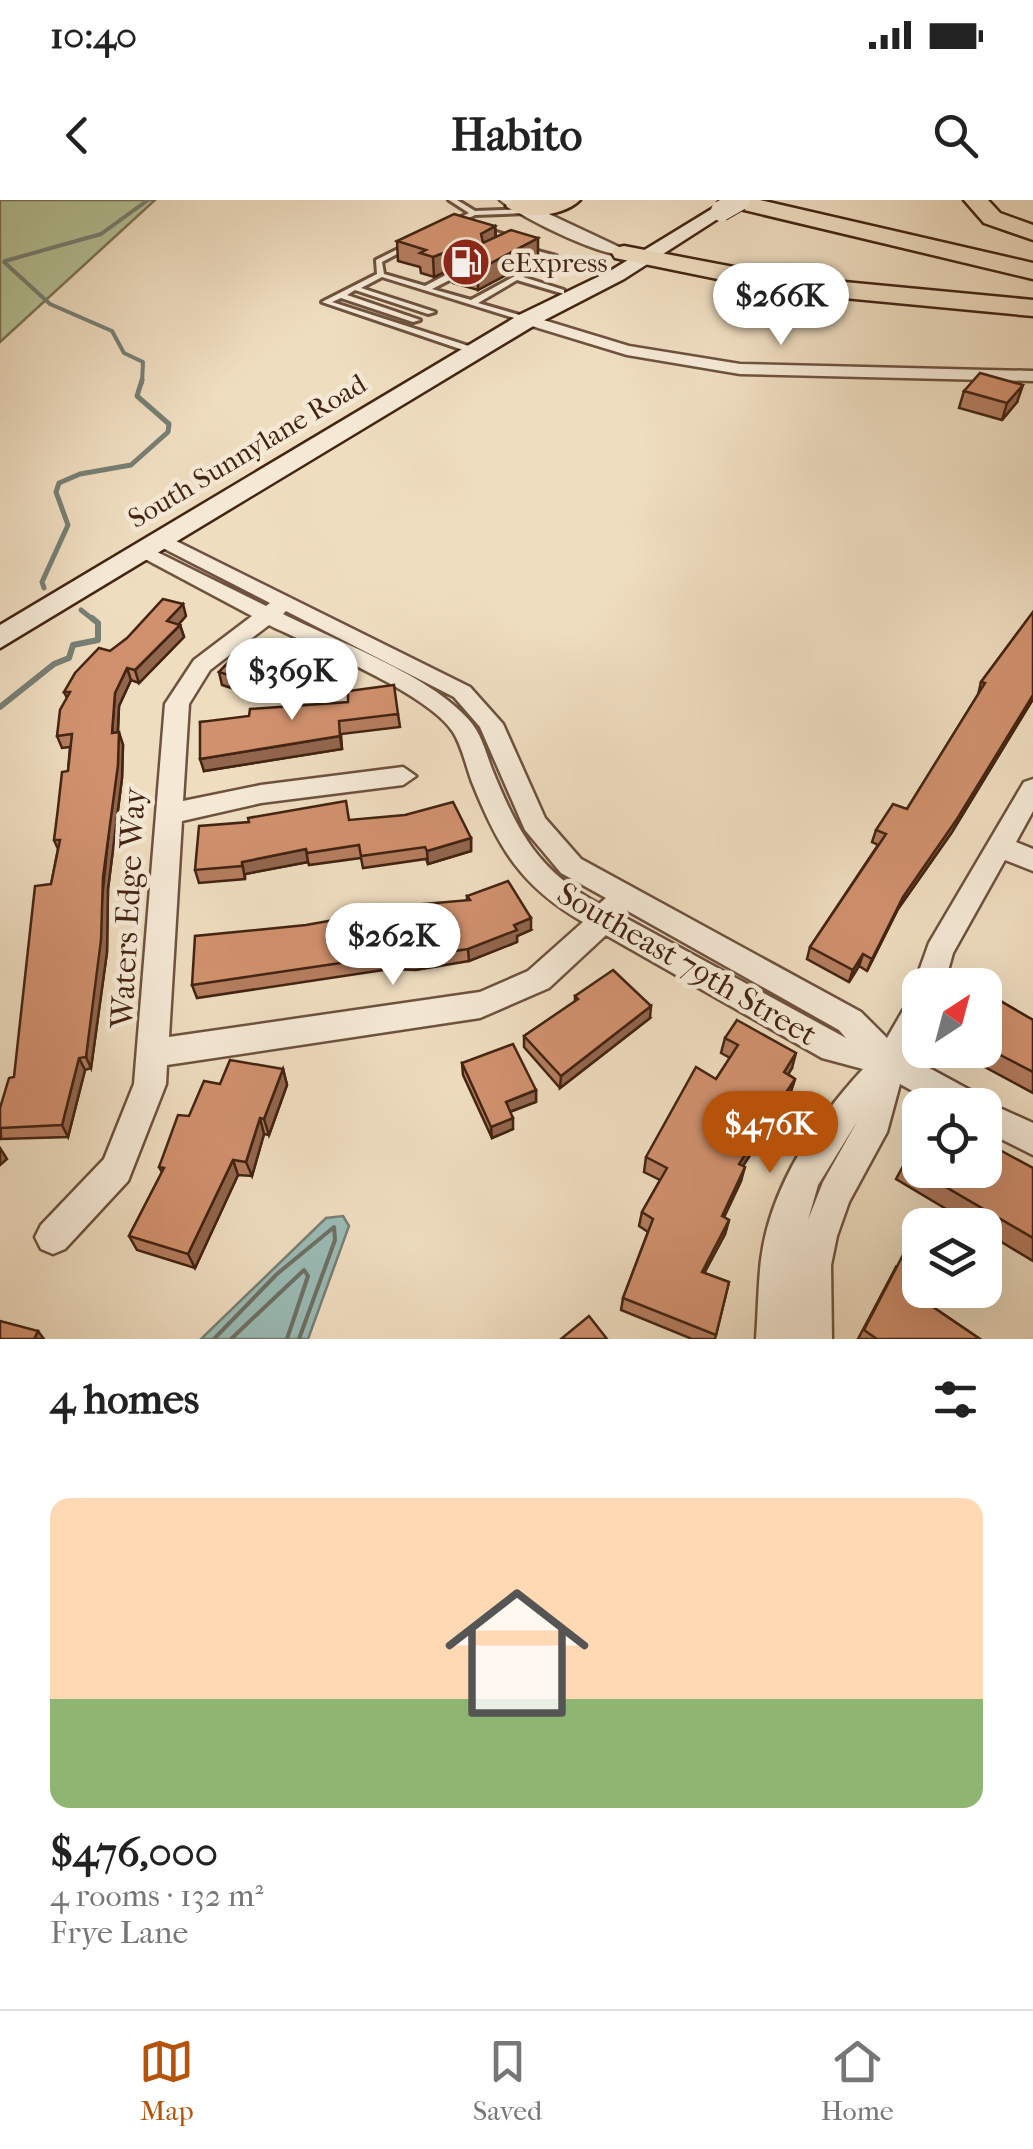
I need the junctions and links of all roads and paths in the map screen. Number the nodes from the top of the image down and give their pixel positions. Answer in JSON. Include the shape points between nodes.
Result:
{"nodes":[{"id":1,"x":452,"y":200,"type":"edge"},
{"id":2,"x":568,"y":200,"type":"edge"},
{"id":3,"x":740,"y":200,"type":"edge"},
{"id":4,"x":783,"y":200,"type":"edge"},
{"id":5,"x":975,"y":200,"type":"edge"},
{"id":6,"x":718,"y":204,"type":"edge"},
{"id":7,"x":526,"y":210,"type":"edge"},
{"id":8,"x":474,"y":213,"type":"junction"},
{"id":9,"x":455,"y":222,"type":"junction"},
{"id":10,"x":439,"y":230,"type":"edge"},
{"id":11,"x":1033,"y":233,"type":"edge"},
{"id":12,"x":424,"y":238,"type":"edge"},
{"id":13,"x":509,"y":244,"type":"junction"},
{"id":14,"x":495,"y":252,"type":"edge"},
{"id":15,"x":634,"y":256,"type":"junction"},
{"id":16,"x":1033,"y":258,"type":"edge"},
{"id":17,"x":464,"y":269,"type":"edge"},
{"id":18,"x":1033,"y":272,"type":"edge"},
{"id":19,"x":381,"y":275,"type":"junction"},
{"id":20,"x":516,"y":278,"type":"junction"},
{"id":21,"x":355,"y":288,"type":"junction"},
{"id":22,"x":426,"y":289,"type":"junction"},
{"id":23,"x":561,"y":292,"type":"junction"},
{"id":24,"x":456,"y":298,"type":"junction"},
{"id":25,"x":472,"y":303,"type":"junction"},
{"id":26,"x":1033,"y":308,"type":"edge"},
{"id":27,"x":431,"y":312,"type":"junction"},
{"id":28,"x":527,"y":320,"type":"junction"},
{"id":29,"x":401,"y":328,"type":"junction"},
{"id":30,"x":475,"y":351,"type":"junction"},
{"id":31,"x":1033,"y":376,"type":"edge"},
{"id":32,"x":152,"y":546,"type":"junction"},
{"id":33,"x":277,"y":607,"type":"junction"},
{"id":34,"x":0,"y":638,"type":"edge"},
{"id":35,"x":404,"y":671,"type":"junction"},
{"id":36,"x":403,"y":776,"type":"dead end"},
{"id":37,"x":514,"y":776,"type":"junction"},
{"id":38,"x":486,"y":781,"type":"junction"},
{"id":39,"x":1033,"y":788,"type":"edge"},
{"id":40,"x":168,"y":814,"type":"junction"},
{"id":41,"x":1000,"y":846,"type":"junction"},
{"id":42,"x":1033,"y":861,"type":"edge"},
{"id":43,"x":613,"y":907,"type":"junction"},
{"id":44,"x":934,"y":968,"type":"edge"},
{"id":45,"x":902,"y":1040,"type":"edge"},
{"id":46,"x":155,"y":1052,"type":"junction"},
{"id":47,"x":890,"y":1062,"type":"junction"},
{"id":48,"x":937,"y":1088,"type":"edge"},
{"id":49,"x":792,"y":1108,"type":"dead end"},
{"id":50,"x":1002,"y":1123,"type":"edge"},
{"id":51,"x":831,"y":1132,"type":"junction"},
{"id":52,"x":1033,"y":1140,"type":"edge"},
{"id":53,"x":860,"y":1151,"type":"junction"},
{"id":54,"x":795,"y":1200,"type":"junction"},
{"id":55,"x":827,"y":1216,"type":"junction"},
{"id":56,"x":52,"y":1237,"type":"dead end"},
{"id":57,"x":776,"y":1303,"type":"junction"},
{"id":58,"x":812,"y":1324,"type":"edge"},
{"id":59,"x":775,"y":1339,"type":"edge"}],
"edges":[{"from":1,"to":8,"type":"lane"},
{"from":2,"to":7,"type":"highway"},
{"from":2,"to":7,"type":"highway"},
{"from":3,"to":6,"type":"main road","name":"South Sunnylane Road","bridge":true},
{"from":4,"to":16,"type":"highway"},
{"from":5,"to":11,"type":"highway","via":[[992,218]]},
{"from":6,"to":15,"type":"main road","name":"South Sunnylane Road"},
{"from":6,"to":18,"type":"highway"},
{"from":7,"to":8,"type":"lane"},
{"from":7,"to":15,"type":"street"},
{"from":8,"to":9,"type":"lane"},
{"from":9,"to":10,"type":"lane"},
{"from":9,"to":13,"type":"lane","via":[[504,236]]},
{"from":12,"to":19,"type":"lane","via":[[378,261]]},
{"from":13,"to":14,"type":"lane"},
{"from":13,"to":20,"type":"lane","via":[[554,257]]},
{"from":15,"to":23,"type":"main road","name":"South Sunnylane Road"},
{"from":15,"to":26,"type":"highway","via":[[781,284]]},
{"from":15,"to":28,"type":"main road","name":"South Sunnylane Road"},
{"from":17,"to":22,"type":"lane"},
{"from":19,"to":21,"type":"lane"},
{"from":19,"to":22,"type":"lane"},
{"from":20,"to":23,"type":"lane"},
{"from":20,"to":25,"type":"lane"},
{"from":21,"to":27,"type":"lane"},
{"from":21,"to":27,"type":"lane"},
{"from":21,"to":27,"type":"lane"},
{"from":21,"to":29,"type":"lane","via":[[326,302]]},
{"from":22,"to":24,"type":"lane"},
{"from":23,"to":28,"type":"main road","name":"South Sunnylane Road"},
{"from":24,"to":25,"type":"lane"},
{"from":24,"to":27,"type":"lane"},
{"from":25,"to":28,"type":"lane"},
{"from":27,"to":29,"type":"lane"},
{"from":28,"to":30,"type":"main road","name":"South Sunnylane Road"},
{"from":28,"to":31,"type":"street","via":[[628,350],[740,370]]},
{"from":29,"to":30,"type":"lane"},
{"from":30,"to":32,"type":"main road","name":"South Sunnylane Road"},
{"from":32,"to":33,"type":"street","name":"Southeast 79th Street"},
{"from":32,"to":34,"type":"main road","name":"South Sunnylane Road"},
{"from":33,"to":35,"type":"street","name":"Southeast 79th Street"},
{"from":33,"to":40,"type":"street","name":"Waters Edge Way","via":[[215,653],[183,691],[174,722]]},
{"from":35,"to":37,"type":"street","name":"Southeast 79th Street","via":[[445,680],[477,706]]},
{"from":35,"to":38,"type":"street","name":"Southeast 79th Street","via":[[463,728]]},
{"from":36,"to":40,"type":"street"},
{"from":37,"to":38,"type":"lane"},
{"from":37,"to":43,"type":"street","name":"Southeast 79th Street","via":[[551,847]]},
{"from":38,"to":43,"type":"street","name":"Southeast 79th Street","via":[[523,860],[547,883]]},
{"from":39,"to":41,"type":"street"},
{"from":40,"to":46,"type":"street","name":"Waters Edge Way"},
{"from":41,"to":42,"type":"street"},
{"from":41,"to":44,"type":"street"},
{"from":43,"to":46,"type":"street","via":[[545,979],[506,998]]},
{"from":43,"to":47,"type":"street","name":"Southeast 79th Street","via":[[832,1048]]},
{"from":45,"to":47,"type":"street"},
{"from":46,"to":56,"type":"street","name":"Waters Edge Way","via":[[150,1084],[116,1170]]},
{"from":47,"to":48,"type":"street","name":"Southeast 79th Street"},
{"from":47,"to":51,"type":"street"},
{"from":47,"to":53,"type":"street"},
{"from":49,"to":51,"type":"lane"},
{"from":50,"to":52,"type":"street"},
{"from":51,"to":53,"type":"lane"},
{"from":51,"to":54,"type":"street"},
{"from":53,"to":55,"type":"street"},
{"from":54,"to":55,"type":"lane"},
{"from":54,"to":57,"type":"street","via":[[779,1257]]},
{"from":55,"to":58,"type":"street","via":[[813,1266]]},
{"from":57,"to":58,"type":"lane"},
{"from":57,"to":59,"type":"street"}]}
